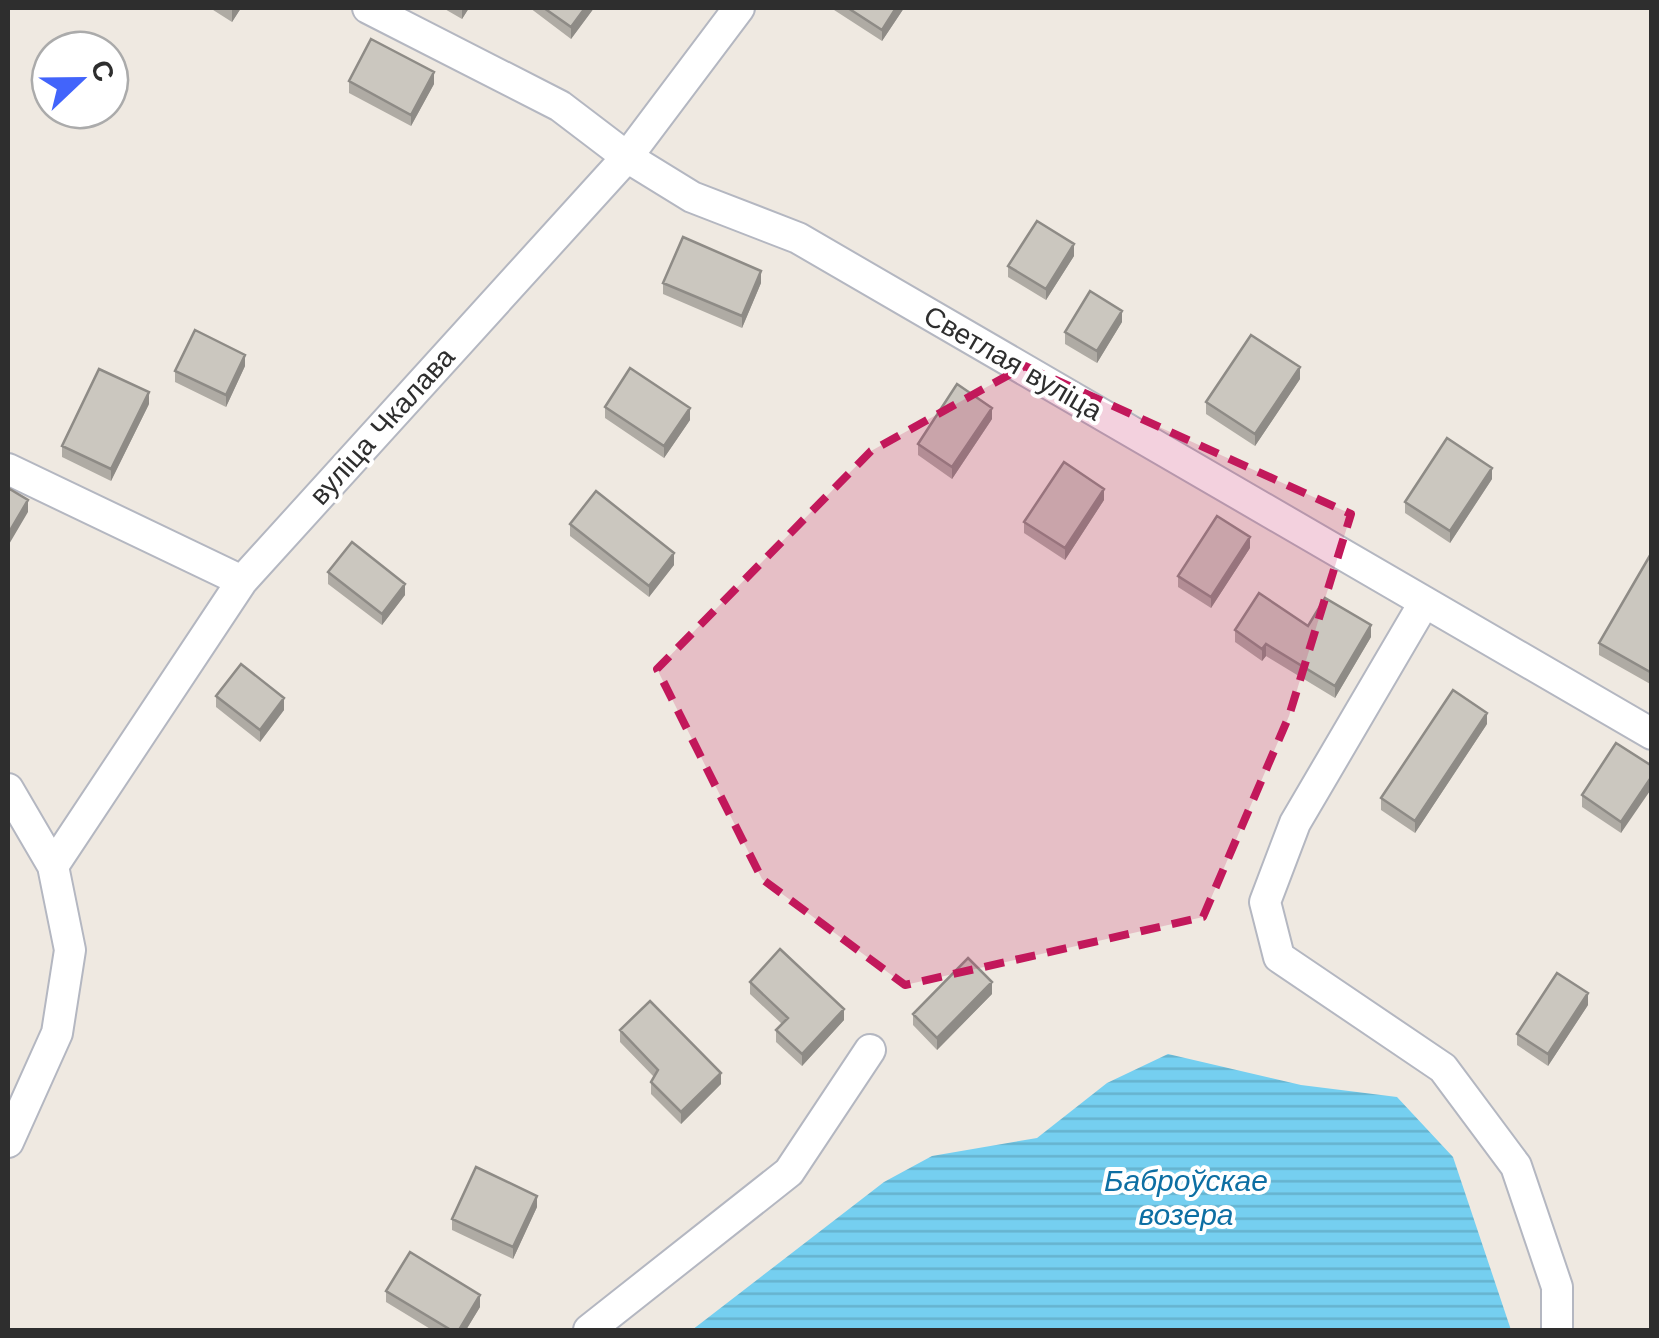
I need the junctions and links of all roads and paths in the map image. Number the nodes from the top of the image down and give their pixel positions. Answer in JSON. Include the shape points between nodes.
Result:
{"nodes":[{"id":1,"x":368,"y":8,"type":"edge"},
{"id":2,"x":739,"y":8,"type":"edge"},
{"id":3,"x":627,"y":158,"type":"junction"},
{"id":4,"x":8,"y":469,"type":"edge"},
{"id":5,"x":242,"y":581,"type":"junction"},
{"id":6,"x":1424,"y":603,"type":"junction"},
{"id":7,"x":1652,"y":734,"type":"edge"},
{"id":8,"x":8,"y":789,"type":"edge"},
{"id":9,"x":53,"y":866,"type":"junction"},
{"id":10,"x":870,"y":1050,"type":"dead end"},
{"id":11,"x":8,"y":1142,"type":"edge"},
{"id":12,"x":589,"y":1330,"type":"edge"},
{"id":13,"x":1557,"y":1330,"type":"edge"}],
"edges":[{"from":1,"to":3,"type":"street","name":"Светлая вуліца","via":[[560,106]]},
{"from":2,"to":3,"type":"street","name":"вуліца Чкалава"},
{"from":3,"to":5,"type":"street","name":"вуліца Чкалава"},
{"from":3,"to":6,"type":"street","name":"Светлая вуліца","via":[[692,197],[798,238]]},
{"from":4,"to":5,"type":"street"},
{"from":5,"to":9,"type":"street","name":"вуліца Чкалава"},
{"from":6,"to":7,"type":"street","name":"Светлая вуліца"},
{"from":6,"to":13,"type":"street","via":[[1295,822],[1265,902],[1279,957],[1444,1068],[1516,1166],[1557,1286]]},
{"from":8,"to":9,"type":"street"},
{"from":9,"to":11,"type":"street","via":[[70,950],[57,1033]]},
{"from":10,"to":12,"type":"street","via":[[789,1172]]}]}
